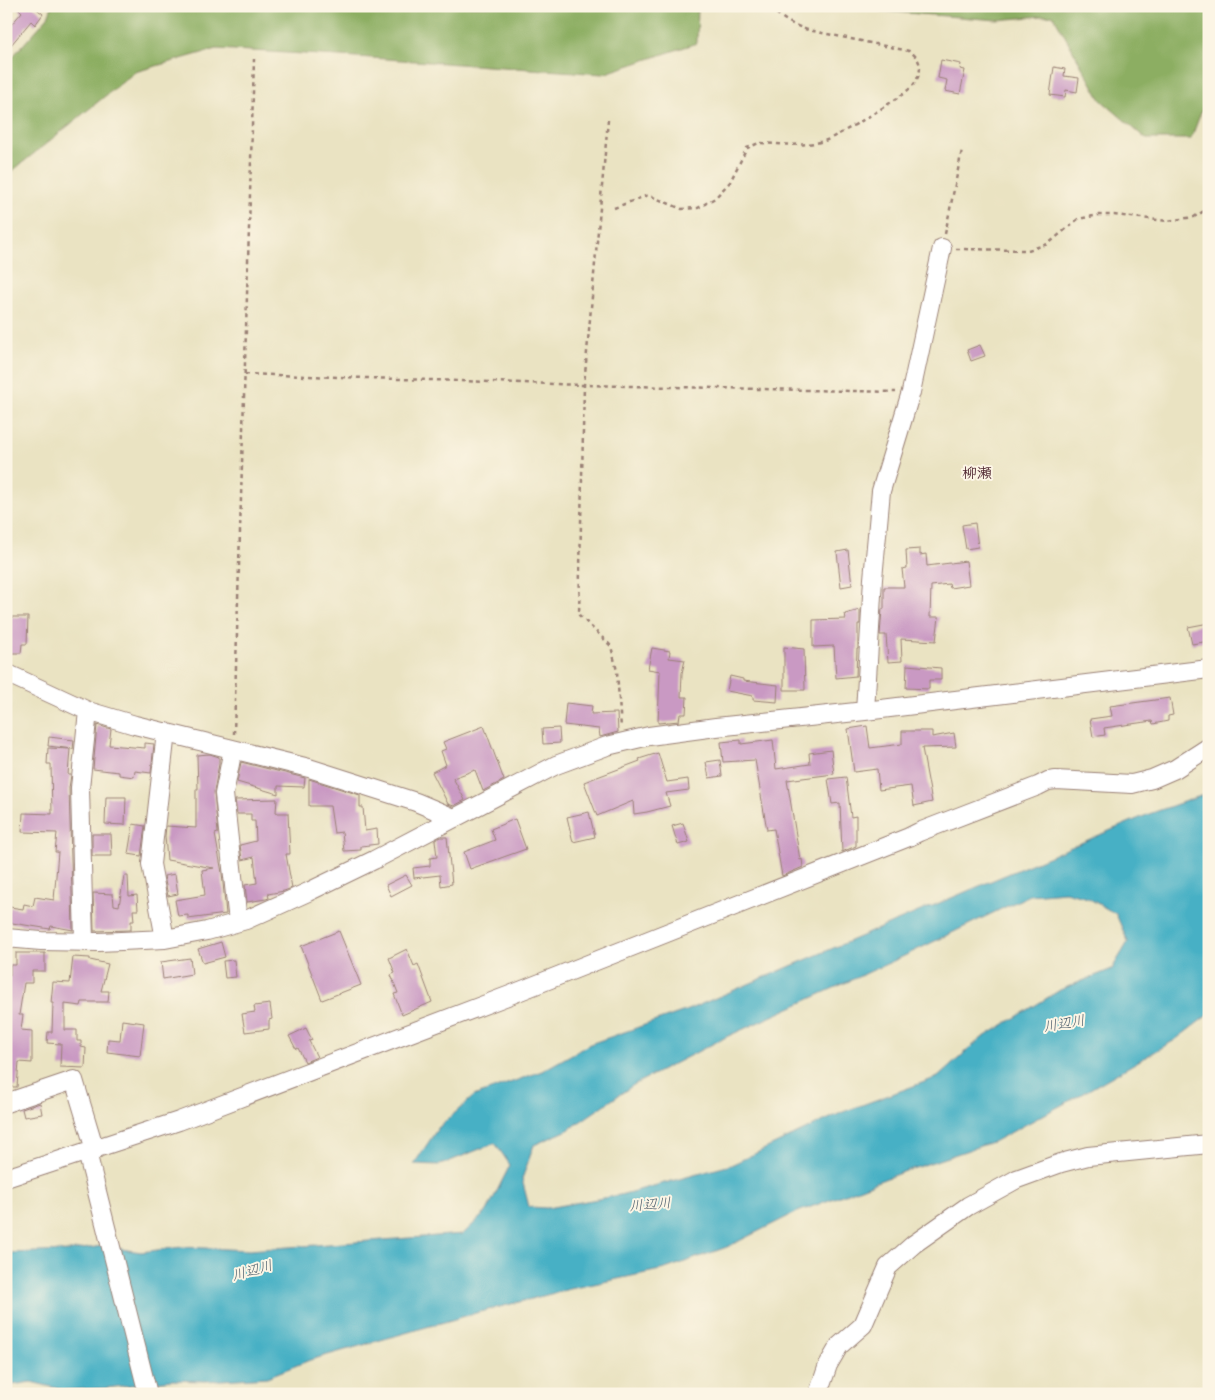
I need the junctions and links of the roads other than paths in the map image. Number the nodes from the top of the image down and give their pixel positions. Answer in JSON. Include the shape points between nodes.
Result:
{"nodes":[{"id":1,"x":942,"y":248,"type":"road end"},
{"id":2,"x":1209,"y":669,"type":"edge"},
{"id":3,"x":6,"y":673,"type":"edge"},
{"id":4,"x":88,"y":711,"type":"junction"},
{"id":5,"x":865,"y":711,"type":"junction"},
{"id":6,"x":166,"y":732,"type":"junction"},
{"id":7,"x":1209,"y":747,"type":"edge"},
{"id":8,"x":233,"y":749,"type":"junction"},
{"id":9,"x":454,"y":818,"type":"junction"},
{"id":10,"x":238,"y":922,"type":"junction"},
{"id":11,"x":6,"y":938,"type":"edge"},
{"id":12,"x":165,"y":939,"type":"junction"},
{"id":13,"x":84,"y":941,"type":"junction"},
{"id":14,"x":6,"y":1103,"type":"edge"},
{"id":15,"x":1209,"y":1144,"type":"edge"},
{"id":16,"x":91,"y":1151,"type":"junction"},
{"id":17,"x":6,"y":1178,"type":"edge"},
{"id":18,"x":148,"y":1394,"type":"edge"},
{"id":19,"x":818,"y":1394,"type":"edge"}],
"edges":[{"from":1,"to":5,"type":"street","via":[[911,392],[881,491]]},
{"from":2,"to":5,"type":"street"},
{"from":3,"to":4,"type":"street"},
{"from":4,"to":6,"type":"street"},
{"from":4,"to":13,"type":"street","via":[[80,788]]},
{"from":5,"to":9,"type":"street","via":[[649,736],[607,746],[556,765]]},
{"from":6,"to":8,"type":"street"},
{"from":6,"to":12,"type":"street","via":[[151,864]]},
{"from":7,"to":16,"type":"street","via":[[1175,769],[1132,784],[1048,781],[510,995],[179,1121]]},
{"from":8,"to":9,"type":"street","via":[[309,768],[398,796]]},
{"from":8,"to":10,"type":"street","via":[[224,794]]},
{"from":9,"to":10,"type":"street","via":[[308,892]]},
{"from":10,"to":12,"type":"street"},
{"from":11,"to":13,"type":"street"},
{"from":12,"to":13,"type":"street"},
{"from":14,"to":16,"type":"street","via":[[74,1080]]},
{"from":15,"to":19,"type":"street","via":[[1088,1156],[1017,1179],[968,1206],[914,1244],[888,1267],[863,1325],[839,1346],[828,1364]]},
{"from":16,"to":17,"type":"street"},
{"from":16,"to":18,"type":"street","via":[[92,1171]]}]}
